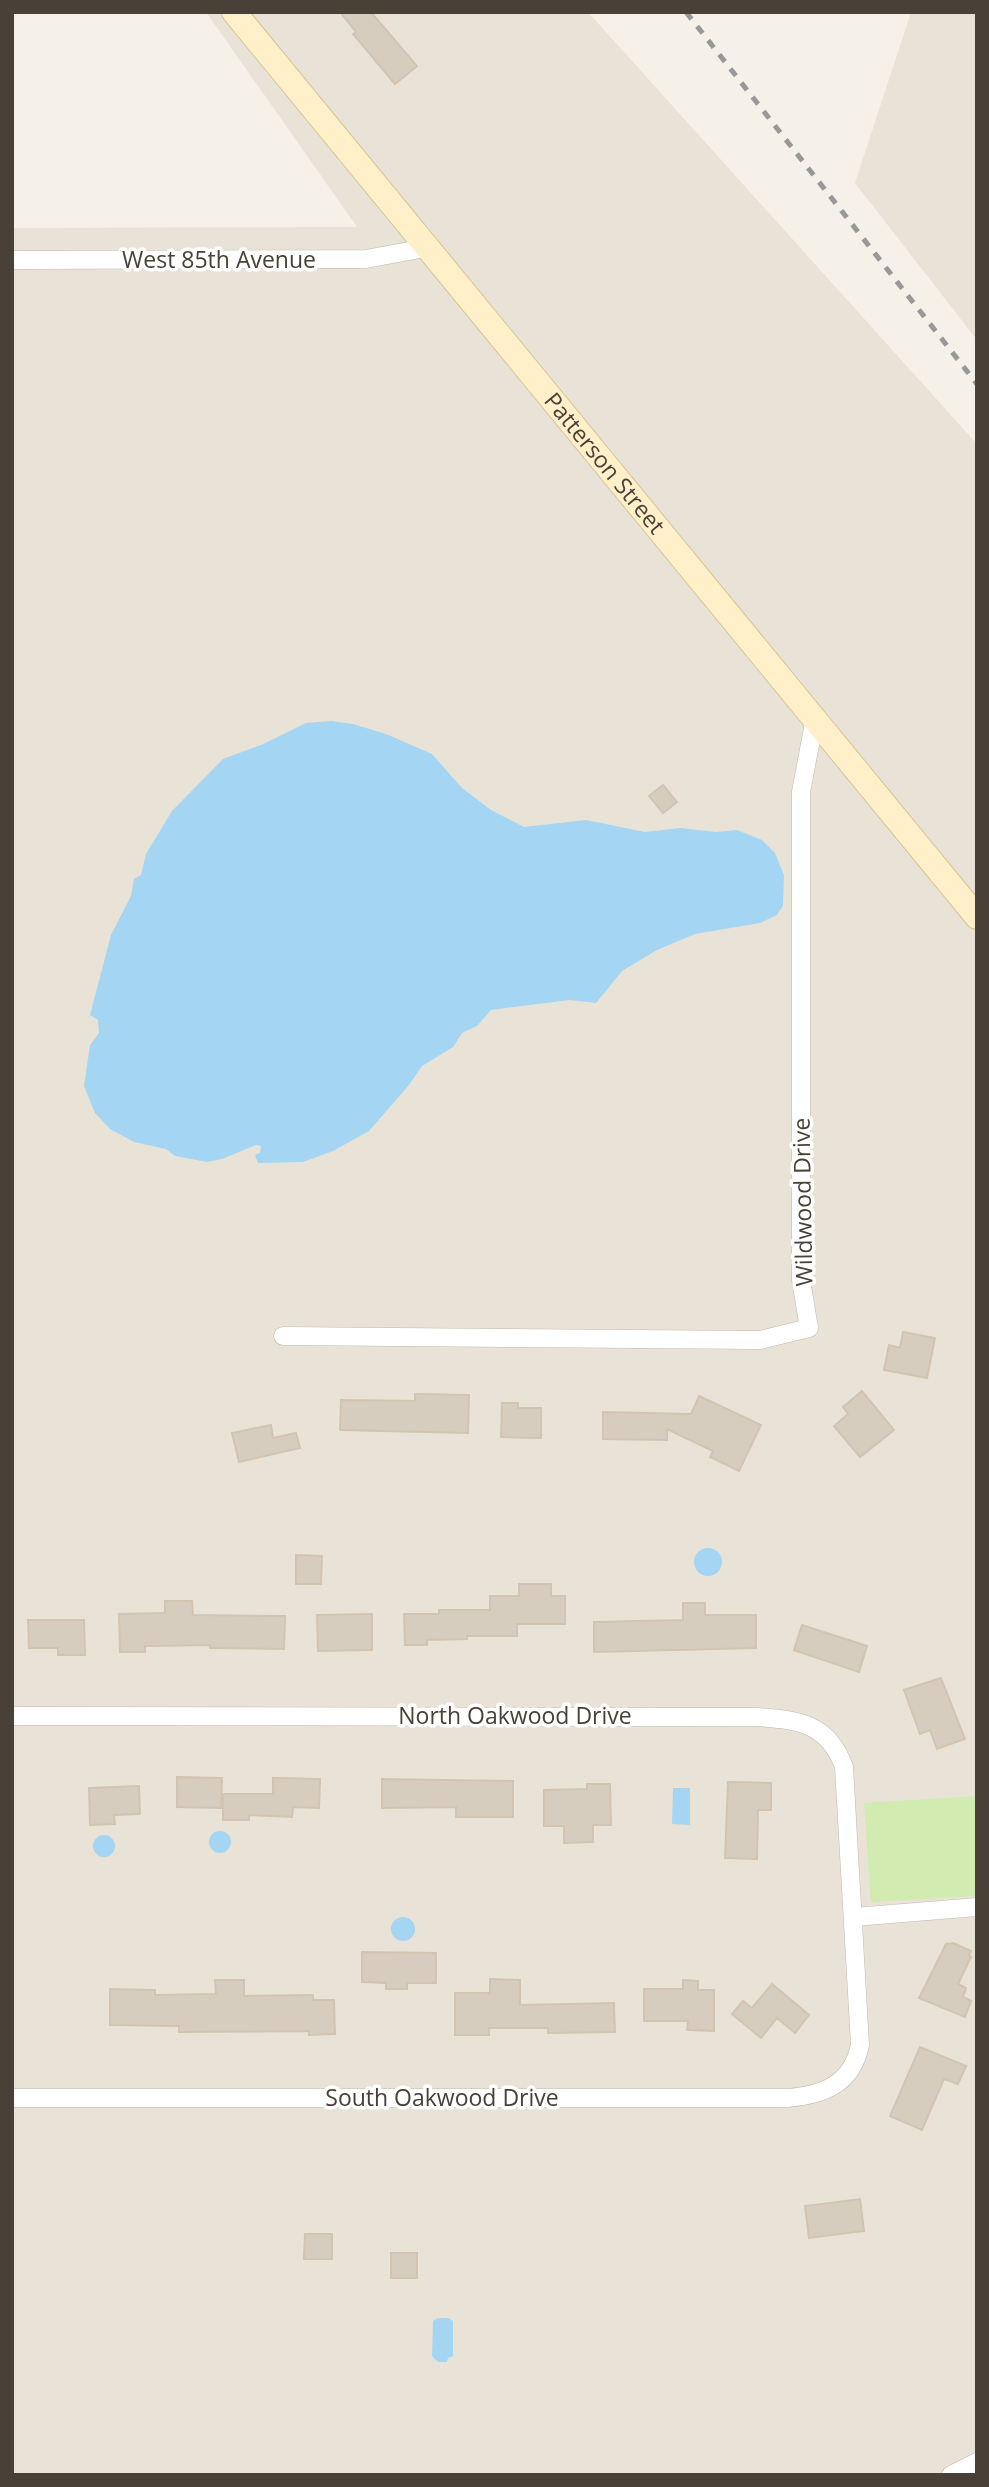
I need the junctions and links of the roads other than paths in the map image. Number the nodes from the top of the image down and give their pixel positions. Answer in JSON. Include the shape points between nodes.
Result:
{"nodes":[{"id":1,"x":233,"y":12,"type":"edge"},
{"id":2,"x":425,"y":248,"type":"junction"},
{"id":3,"x":12,"y":261,"type":"edge"},
{"id":4,"x":815,"y":718,"type":"junction"},
{"id":5,"x":977,"y":917,"type":"edge"},
{"id":6,"x":283,"y":1336,"type":"dead end"},
{"id":7,"x":12,"y":1716,"type":"edge"},
{"id":8,"x":977,"y":1907,"type":"edge"},
{"id":9,"x":854,"y":1917,"type":"junction"},
{"id":10,"x":857,"y":2060,"type":"joint"},
{"id":11,"x":12,"y":2098,"type":"edge"},
{"id":12,"x":977,"y":2462,"type":"edge"},
{"id":13,"x":951,"y":2475,"type":"edge"}],
"edges":[{"from":1,"to":2,"type":"street","name":"Patterson Street"},
{"from":2,"to":3,"type":"street","name":"West 85th Avenue","via":[[366,259]]},
{"from":2,"to":4,"type":"street","name":"Patterson Street"},
{"from":4,"to":5,"type":"street","name":"Patterson Street"},
{"from":4,"to":6,"type":"street","name":"Wildwood Drive","via":[[800,792],[801,1280],[809,1328],[760,1340]]},
{"from":7,"to":9,"type":"street","name":"North Oakwood Drive","via":[[796,1720],[820,1731],[838,1749],[844,1767]]},
{"from":8,"to":9,"type":"street"},
{"from":9,"to":10,"type":"street","name":"North Oakwood Drive"},
{"from":10,"to":11,"type":"street","name":"South Oakwood Drive","via":[[845,2078],[826,2089],[788,2098]]},
{"from":12,"to":13,"type":"street"}]}
